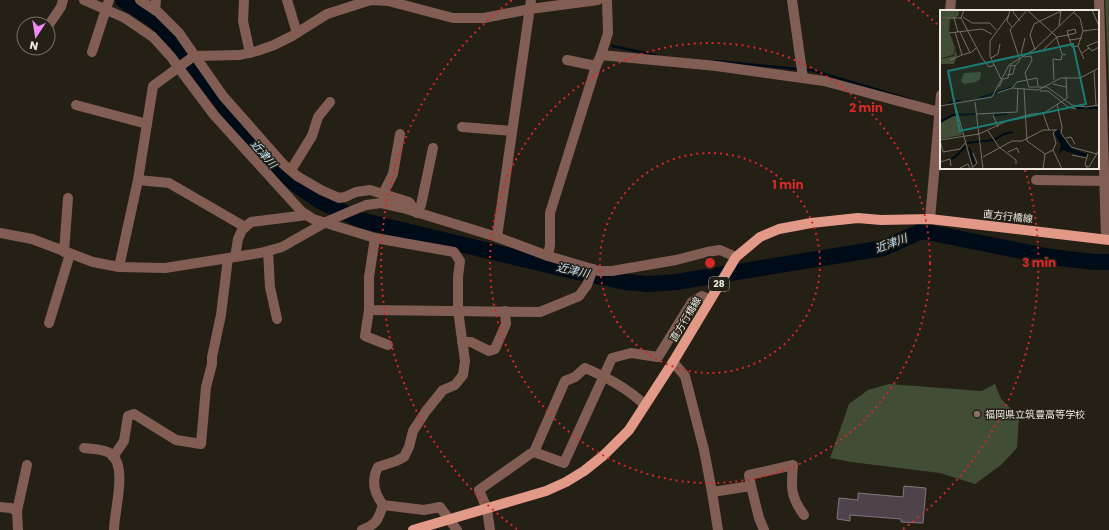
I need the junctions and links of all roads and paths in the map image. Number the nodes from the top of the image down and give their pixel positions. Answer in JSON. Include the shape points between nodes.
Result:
{"nodes":[{"id":1,"x":63,"y":0,"type":"edge"},
{"id":2,"x":84,"y":0,"type":"edge"},
{"id":3,"x":140,"y":0,"type":"edge"},
{"id":4,"x":244,"y":0,"type":"edge"},
{"id":5,"x":287,"y":0,"type":"edge"},
{"id":6,"x":381,"y":0,"type":"edge"},
{"id":7,"x":598,"y":0,"type":"edge"},
{"id":8,"x":607,"y":0,"type":"edge"},
{"id":9,"x":792,"y":0,"type":"edge"},
{"id":10,"x":951,"y":0,"type":"edge"},
{"id":11,"x":1099,"y":0,"type":"edge"},
{"id":12,"x":531,"y":4,"type":"edge"},
{"id":13,"x":108,"y":5,"type":"edge"},
{"id":14,"x":156,"y":5,"type":"edge"},
{"id":15,"x":950,"y":10,"type":"edge"},
{"id":16,"x":55,"y":16,"type":"edge"},
{"id":17,"x":297,"y":33,"type":"junction"},
{"id":18,"x":92,"y":52,"type":"dead end"},
{"id":19,"x":250,"y":53,"type":"junction"},
{"id":20,"x":194,"y":56,"type":"junction"},
{"id":21,"x":601,"y":56,"type":"junction"},
{"id":22,"x":567,"y":60,"type":"dead end"},
{"id":23,"x":180,"y":66,"type":"junction"},
{"id":24,"x":596,"y":66,"type":"junction"},
{"id":25,"x":802,"y":78,"type":"junction"},
{"id":26,"x":330,"y":102,"type":"dead end"},
{"id":27,"x":940,"y":104,"type":"edge"},
{"id":28,"x":76,"y":105,"type":"dead end"},
{"id":29,"x":939,"y":112,"type":"junction"},
{"id":30,"x":147,"y":124,"type":"junction"},
{"id":31,"x":462,"y":127,"type":"dead end"},
{"id":32,"x":512,"y":131,"type":"junction"},
{"id":33,"x":400,"y":134,"type":"dead end"},
{"id":34,"x":433,"y":148,"type":"dead end"},
{"id":35,"x":291,"y":170,"type":"junction"},
{"id":36,"x":138,"y":180,"type":"junction"},
{"id":37,"x":1036,"y":180,"type":"dead end"},
{"id":38,"x":1105,"y":181,"type":"junction"},
{"id":39,"x":383,"y":194,"type":"junction"},
{"id":40,"x":68,"y":198,"type":"dead end"},
{"id":41,"x":417,"y":212,"type":"junction"},
{"id":42,"x":307,"y":215,"type":"junction"},
{"id":43,"x":930,"y":219,"type":"junction"},
{"id":44,"x":326,"y":222,"type":"junction"},
{"id":45,"x":245,"y":227,"type":"junction"},
{"id":46,"x":0,"y":233,"type":"edge"},
{"id":47,"x":497,"y":237,"type":"junction"},
{"id":48,"x":375,"y":238,"type":"junction"},
{"id":49,"x":1108,"y":240,"type":"edge"},
{"id":50,"x":268,"y":251,"type":"junction"},
{"id":51,"x":67,"y":253,"type":"junction"},
{"id":52,"x":548,"y":256,"type":"junction"},
{"id":53,"x":736,"y":257,"type":"junction"},
{"id":54,"x":232,"y":258,"type":"junction"},
{"id":55,"x":119,"y":266,"type":"junction"},
{"id":56,"x":593,"y":269,"type":"junction"},
{"id":57,"x":710,"y":300,"type":"junction"},
{"id":58,"x":370,"y":310,"type":"junction"},
{"id":59,"x":458,"y":310,"type":"junction"},
{"id":60,"x":505,"y":311,"type":"junction"},
{"id":61,"x":277,"y":319,"type":"dead end"},
{"id":62,"x":49,"y":323,"type":"dead end"},
{"id":63,"x":462,"y":342,"type":"junction"},
{"id":64,"x":388,"y":345,"type":"dead end"},
{"id":65,"x":673,"y":362,"type":"junction"},
{"id":66,"x":604,"y":376,"type":"junction"},
{"id":67,"x":645,"y":405,"type":"junction"},
{"id":68,"x":84,"y":448,"type":"dead end"},
{"id":69,"x":534,"y":452,"type":"junction"},
{"id":70,"x":113,"y":457,"type":"junction"},
{"id":71,"x":27,"y":465,"type":"dead end"},
{"id":72,"x":751,"y":486,"type":"junction"},
{"id":73,"x":712,"y":492,"type":"junction"},
{"id":74,"x":383,"y":505,"type":"junction"},
{"id":75,"x":0,"y":507,"type":"edge"},
{"id":76,"x":487,"y":509,"type":"junction"},
{"id":77,"x":17,"y":511,"type":"junction"},
{"id":78,"x":804,"y":515,"type":"dead end"},
{"id":79,"x":448,"y":519,"type":"junction"},
{"id":80,"x":18,"y":530,"type":"edge"},
{"id":81,"x":114,"y":530,"type":"edge"},
{"id":82,"x":362,"y":530,"type":"edge"},
{"id":83,"x":413,"y":530,"type":"edge"},
{"id":84,"x":457,"y":530,"type":"edge"},
{"id":85,"x":490,"y":530,"type":"edge"},
{"id":86,"x":718,"y":530,"type":"edge"},
{"id":87,"x":764,"y":530,"type":"edge"}],
"edges":[{"from":1,"to":16,"type":"street"},
{"from":2,"to":13,"type":"street"},
{"from":3,"to":14,"type":"street"},
{"from":4,"to":19,"type":"street","via":[[243,21]]},
{"from":5,"to":17,"type":"street"},
{"from":6,"to":12,"type":"street","via":[[453,18],[484,18]]},
{"from":6,"to":17,"type":"street","via":[[371,0],[327,14]]},
{"from":7,"to":12,"type":"street"},
{"from":8,"to":21,"type":"street","via":[[608,32]]},
{"from":9,"to":25,"type":"street"},
{"from":10,"to":15,"type":"street"},
{"from":11,"to":38,"type":"street"},
{"from":12,"to":32,"type":"street"},
{"from":13,"to":18,"type":"street"},
{"from":13,"to":23,"type":"street","via":[[153,37]]},
{"from":14,"to":20,"type":"street"},
{"from":17,"to":19,"type":"street","via":[[274,45]]},
{"from":19,"to":20,"type":"street"},
{"from":20,"to":23,"type":"street"},
{"from":20,"to":35,"type":"street","via":[[223,96]]},
{"from":21,"to":24,"type":"street"},
{"from":21,"to":25,"type":"street","via":[[716,66]]},
{"from":22,"to":24,"type":"street"},
{"from":23,"to":30,"type":"street","via":[[153,86]]},
{"from":23,"to":42,"type":"street","via":[[214,115]]},
{"from":24,"to":52,"type":"street","via":[[550,213]]},
{"from":25,"to":29,"type":"street","via":[[824,81]]},
{"from":26,"to":35,"type":"street","via":[[318,117],[312,136]]},
{"from":27,"to":29,"type":"street"},
{"from":28,"to":30,"type":"street"},
{"from":29,"to":43,"type":"street"},
{"from":30,"to":36,"type":"street"},
{"from":31,"to":32,"type":"street"},
{"from":32,"to":47,"type":"street"},
{"from":33,"to":39,"type":"street","via":[[393,174]]},
{"from":34,"to":41,"type":"street","via":[[421,205]]},
{"from":35,"to":39,"type":"street","via":[[297,176],[338,198],[370,190]]},
{"from":36,"to":45,"type":"street","via":[[169,183]]},
{"from":36,"to":55,"type":"street"},
{"from":37,"to":38,"type":"street"},
{"from":38,"to":49,"type":"street"},
{"from":39,"to":41,"type":"street","via":[[409,202]]},
{"from":40,"to":51,"type":"street"},
{"from":41,"to":44,"type":"street","via":[[381,203],[366,204]]},
{"from":41,"to":47,"type":"street"},
{"from":42,"to":44,"type":"street"},
{"from":42,"to":45,"type":"street","via":[[251,222]]},
{"from":43,"to":49,"type":"main road","name":"直方行橋線","number":"28"},
{"from":43,"to":53,"type":"main road","name":"直方行橋線","number":"28","via":[[858,218],[779,229],[760,237]]},
{"from":44,"to":48,"type":"street"},
{"from":44,"to":50,"type":"street","via":[[282,247]]},
{"from":45,"to":54,"type":"street"},
{"from":46,"to":51,"type":"street","via":[[32,239]]},
{"from":47,"to":52,"type":"street"},
{"from":48,"to":58,"type":"street","via":[[369,277]]},
{"from":48,"to":59,"type":"street","via":[[454,252],[460,261]]},
{"from":50,"to":54,"type":"street"},
{"from":50,"to":61,"type":"street","via":[[270,287]]},
{"from":51,"to":55,"type":"street","via":[[93,262]]},
{"from":51,"to":62,"type":"street"},
{"from":52,"to":56,"type":"street"},
{"from":53,"to":56,"type":"street","via":[[720,250],[612,270]]},
{"from":53,"to":57,"type":"main road","name":"直方行橋線","number":"28"},
{"from":54,"to":55,"type":"street","via":[[165,268]]},
{"from":54,"to":70,"type":"street","via":[[206,387],[202,444],[176,440],[134,414],[128,416],[124,441]]},
{"from":56,"to":60,"type":"street","via":[[587,285],[579,296],[540,312]]},
{"from":57,"to":65,"type":"main road","name":"直方行橋線","number":"28"},
{"from":57,"to":66,"type":"street","via":[[702,296],[692,302],[658,358],[631,353],[612,358]]},
{"from":58,"to":59,"type":"street"},
{"from":58,"to":64,"type":"street","via":[[365,336]]},
{"from":59,"to":60,"type":"street"},
{"from":59,"to":63,"type":"street"},
{"from":60,"to":63,"type":"street","via":[[506,324],[495,349],[489,351],[471,342]]},
{"from":63,"to":74,"type":"street","via":[[466,361],[463,374],[455,384],[443,390],[426,412],[413,431],[404,457],[378,467],[375,473],[376,496]]},
{"from":65,"to":67,"type":"main road","name":"直方行橋線","number":"28"},
{"from":65,"to":73,"type":"street","via":[[685,376]]},
{"from":66,"to":67,"type":"street","via":[[625,388]]},
{"from":66,"to":69,"type":"street","via":[[585,368],[575,377],[565,381]]},
{"from":66,"to":69,"type":"street","via":[[564,463]]},
{"from":67,"to":76,"type":"main road","name":"直方行橋線","number":"28","via":[[629,430],[604,456],[584,471],[546,491]]},
{"from":68,"to":70,"type":"street","via":[[103,451],[112,454]]},
{"from":69,"to":76,"type":"street","via":[[479,490]]},
{"from":70,"to":81,"type":"street","via":[[118,464],[120,475]]},
{"from":71,"to":77,"type":"street"},
{"from":72,"to":73,"type":"street"},
{"from":72,"to":78,"type":"street","via":[[749,475],[794,465],[791,486],[796,504]]},
{"from":72,"to":87,"type":"street"},
{"from":73,"to":86,"type":"street"},
{"from":74,"to":79,"type":"street","via":[[424,510],[440,507]]},
{"from":74,"to":82,"type":"street","via":[[378,520]]},
{"from":75,"to":77,"type":"street"},
{"from":76,"to":79,"type":"main road","name":"直方行橋線","number":"28"},
{"from":76,"to":85,"type":"street"},
{"from":77,"to":80,"type":"street"},
{"from":79,"to":83,"type":"main road","name":"直方行橋線","number":"28"},
{"from":79,"to":84,"type":"street"}]}
